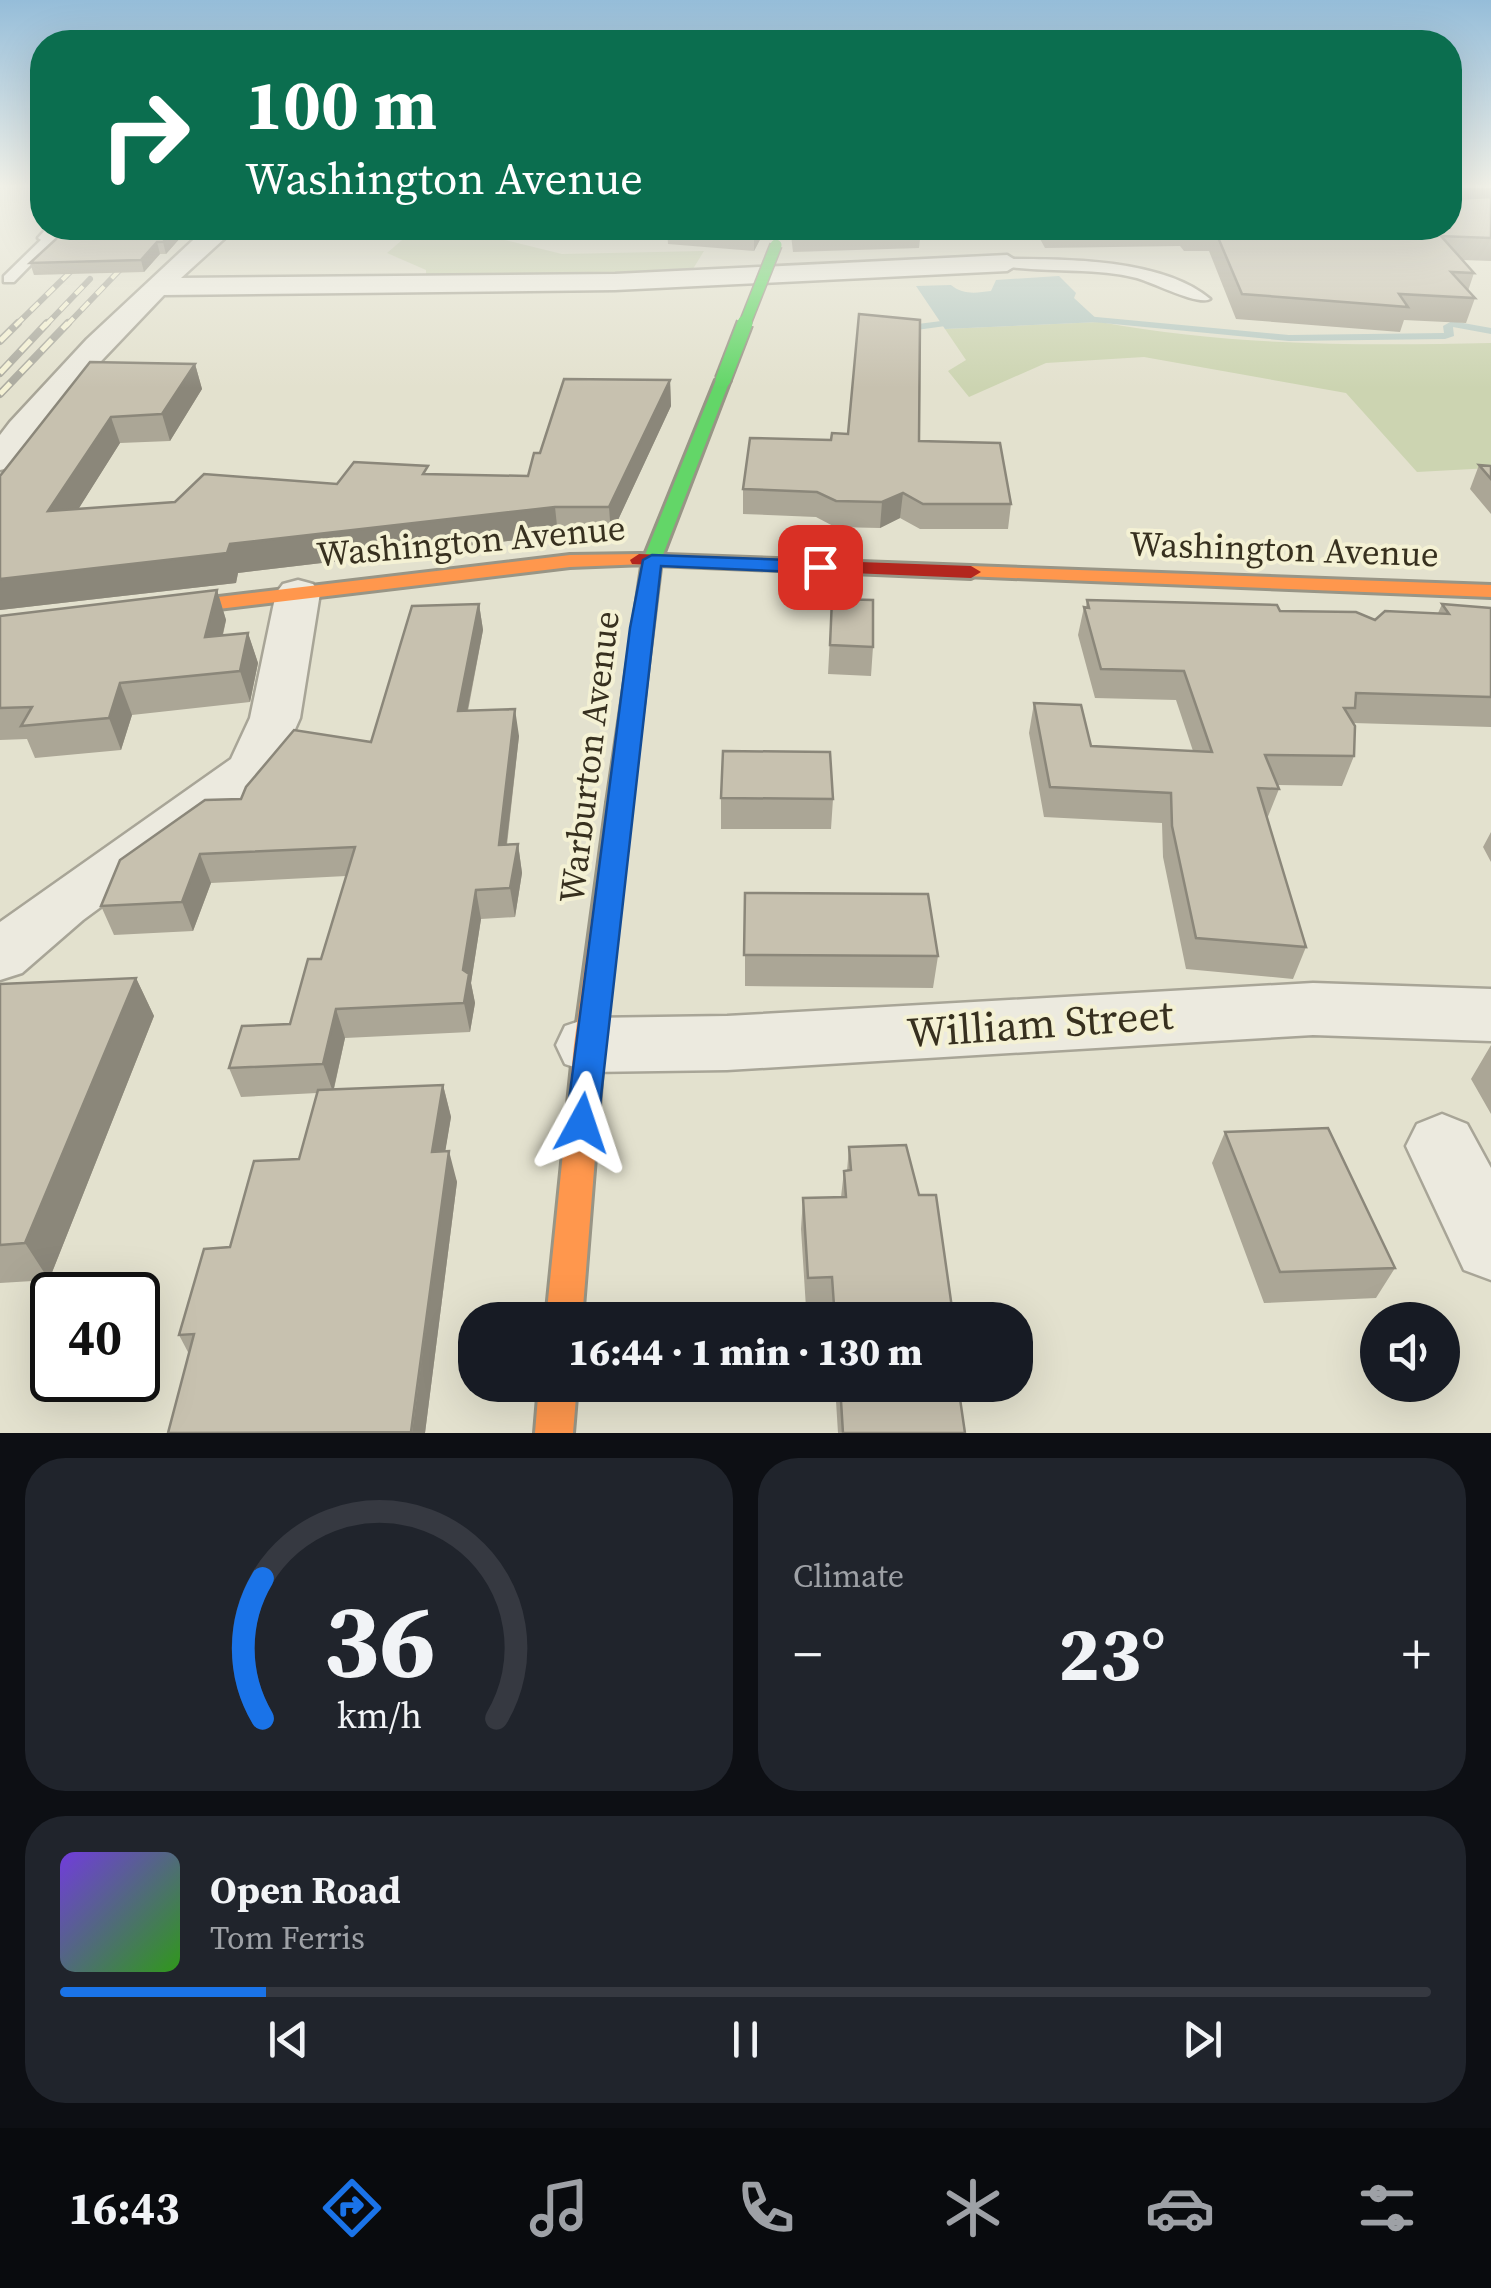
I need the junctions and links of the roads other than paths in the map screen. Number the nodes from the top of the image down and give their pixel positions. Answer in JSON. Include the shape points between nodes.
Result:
{"nodes":[{"id":1,"x":34,"y":255,"type":"edge"},
{"id":2,"x":189,"y":255,"type":"edge"},
{"id":3,"x":773,"y":255,"type":"edge"},
{"id":4,"x":1007,"y":263,"type":"joint"},
{"id":5,"x":9,"y":279,"type":"dead end"},
{"id":6,"x":158,"y":287,"type":"junction"},
{"id":7,"x":1203,"y":299,"type":"dead end"},
{"id":8,"x":0,"y":459,"type":"edge"},
{"id":9,"x":652,"y":560,"type":"junction"},
{"id":10,"x":1491,"y":591,"type":"edge"},
{"id":11,"x":298,"y":593,"type":"junction"},
{"id":12,"x":0,"y":629,"type":"edge"},
{"id":13,"x":0,"y":956,"type":"edge"},
{"id":14,"x":1491,"y":1014,"type":"edge"},
{"id":15,"x":589,"y":1044,"type":"junction"},
{"id":16,"x":1442,"y":1146,"type":"dead end"},
{"id":17,"x":1491,"y":1244,"type":"edge"},
{"id":18,"x":566,"y":1302,"type":"edge"},
{"id":19,"x":557,"y":1402,"type":"edge"},
{"id":20,"x":554,"y":1433,"type":"edge"}],
"edges":[{"from":1,"to":5,"type":"lane"},
{"from":2,"to":6,"type":"street"},
{"from":3,"to":9,"type":"street","name":"Warburton Avenue","bridge":true},
{"from":4,"to":6,"type":"street","via":[[689,280]]},
{"from":4,"to":7,"type":"lane","via":[[1118,269]]},
{"from":6,"to":8,"type":"street","via":[[29,419]]},
{"from":9,"to":10,"type":"street","name":"Washington Avenue"},
{"from":9,"to":11,"type":"street","name":"Washington Avenue","via":[[570,561]]},
{"from":9,"to":15,"type":"street","name":"Warburton Avenue"},
{"from":11,"to":12,"type":"street","name":"Washington Avenue"},
{"from":11,"to":13,"type":"street","via":[[275,718],[253,769]]},
{"from":14,"to":15,"type":"street","name":"William Street","via":[[1313,1009],[727,1043]]},
{"from":15,"to":18,"type":"street","name":"Warburton Avenue"},
{"from":16,"to":17,"type":"street"},
{"from":19,"to":20,"type":"street"}]}
